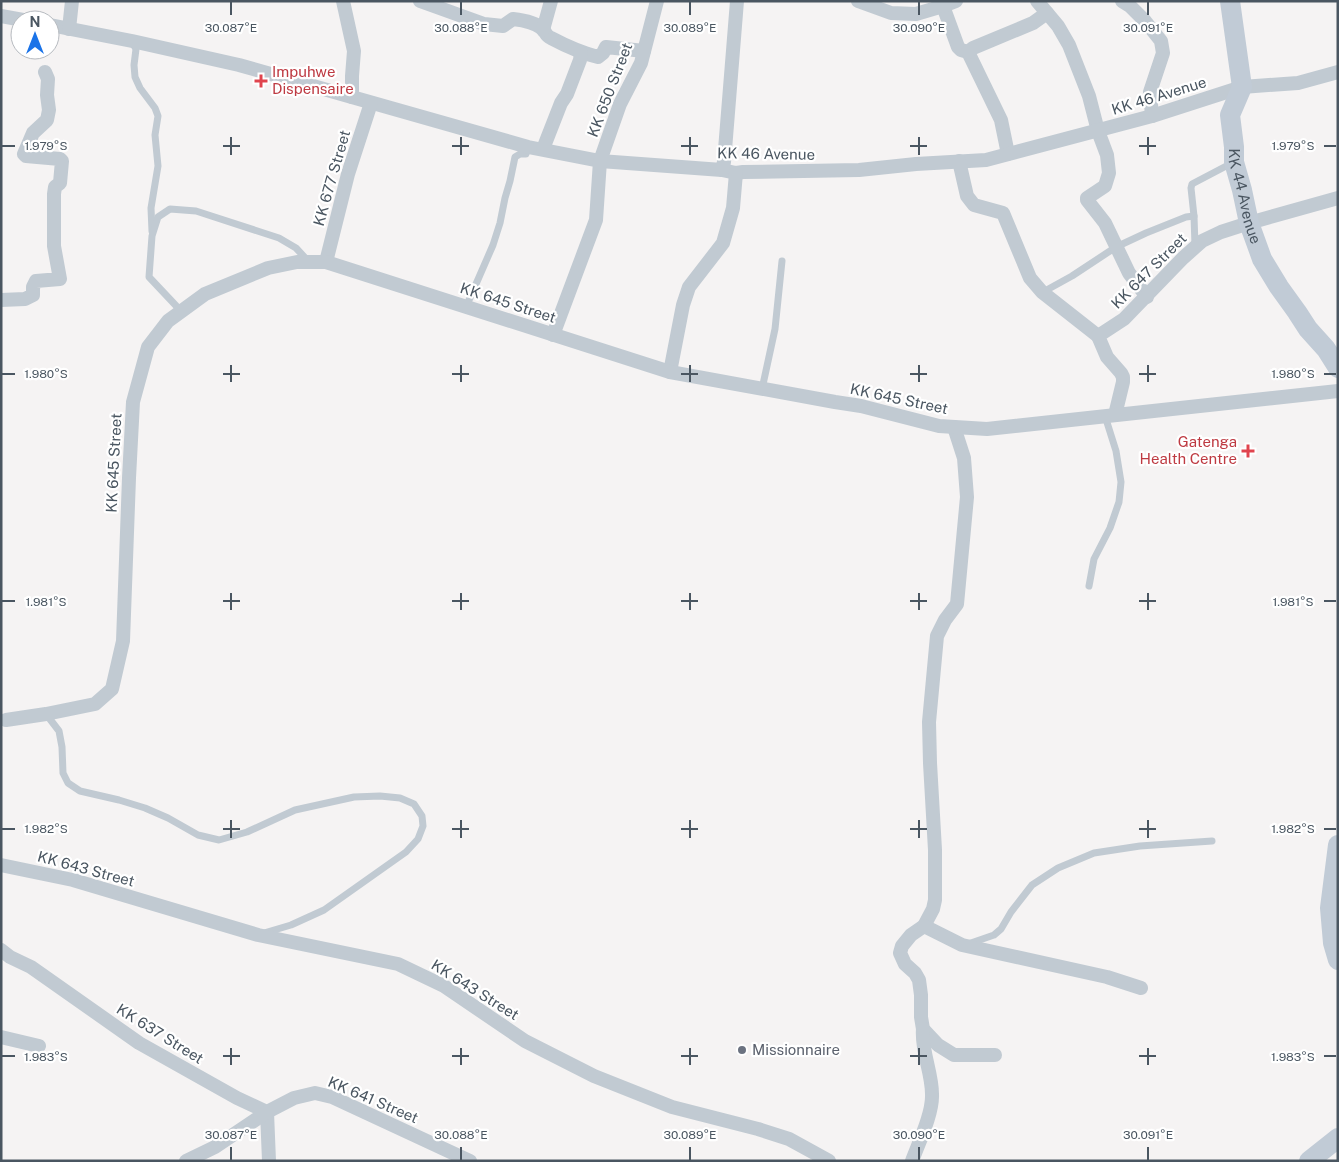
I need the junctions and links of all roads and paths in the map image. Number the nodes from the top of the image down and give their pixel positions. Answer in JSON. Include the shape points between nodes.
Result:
{"nodes":[{"id":1,"x":72,"y":1,"type":"edge"},
{"id":2,"x":343,"y":1,"type":"edge"},
{"id":3,"x":420,"y":1,"type":"edge"},
{"id":4,"x":551,"y":1,"type":"edge"},
{"id":5,"x":657,"y":1,"type":"edge"},
{"id":6,"x":737,"y":1,"type":"edge"},
{"id":7,"x":858,"y":1,"type":"edge"},
{"id":8,"x":1037,"y":1,"type":"edge"},
{"id":9,"x":1122,"y":1,"type":"edge"},
{"id":10,"x":1230,"y":1,"type":"edge"},
{"id":11,"x":950,"y":4,"type":"edge"},
{"id":12,"x":1047,"y":13,"type":"junction"},
{"id":13,"x":60,"y":27,"type":"edge"},
{"id":14,"x":69,"y":29,"type":"junction"},
{"id":15,"x":543,"y":30,"type":"junction"},
{"id":16,"x":132,"y":41,"type":"junction"},
{"id":17,"x":644,"y":51,"type":"junction"},
{"id":18,"x":968,"y":52,"type":"junction"},
{"id":19,"x":581,"y":53,"type":"junction"},
{"id":20,"x":45,"y":72,"type":"dead end"},
{"id":21,"x":1338,"y":72,"type":"edge"},
{"id":22,"x":1242,"y":87,"type":"junction"},
{"id":23,"x":352,"y":97,"type":"junction"},
{"id":24,"x":371,"y":103,"type":"junction"},
{"id":25,"x":1152,"y":116,"type":"junction"},
{"id":26,"x":1098,"y":131,"type":"junction"},
{"id":27,"x":528,"y":147,"type":"junction"},
{"id":28,"x":543,"y":149,"type":"junction"},
{"id":29,"x":1008,"y":154,"type":"junction"},
{"id":30,"x":600,"y":161,"type":"junction"},
{"id":31,"x":959,"y":161,"type":"junction"},
{"id":32,"x":1234,"y":162,"type":"junction"},
{"id":33,"x":722,"y":170,"type":"junction"},
{"id":34,"x":736,"y":173,"type":"junction"},
{"id":35,"x":1338,"y":198,"type":"edge"},
{"id":36,"x":1194,"y":216,"type":"junction"},
{"id":37,"x":1249,"y":223,"type":"junction"},
{"id":38,"x":152,"y":236,"type":"junction"},
{"id":39,"x":1116,"y":247,"type":"junction"},
{"id":40,"x":1195,"y":247,"type":"junction"},
{"id":41,"x":782,"y":261,"type":"dead end"},
{"id":42,"x":309,"y":262,"type":"junction"},
{"id":43,"x":326,"y":262,"type":"junction"},
{"id":44,"x":1042,"y":292,"type":"junction"},
{"id":45,"x":1147,"y":297,"type":"junction"},
{"id":46,"x":1,"y":300,"type":"edge"},
{"id":47,"x":466,"y":307,"type":"junction"},
{"id":48,"x":181,"y":311,"type":"junction"},
{"id":49,"x":554,"y":335,"type":"junction"},
{"id":50,"x":1098,"y":336,"type":"junction"},
{"id":51,"x":1338,"y":368,"type":"edge"},
{"id":52,"x":670,"y":372,"type":"junction"},
{"id":53,"x":762,"y":389,"type":"junction"},
{"id":54,"x":1338,"y":391,"type":"edge"},
{"id":55,"x":1110,"y":415,"type":"junction"},
{"id":56,"x":954,"y":427,"type":"junction"},
{"id":57,"x":1089,"y":586,"type":"dead end"},
{"id":58,"x":46,"y":714,"type":"junction"},
{"id":59,"x":6,"y":720,"type":"dead end"},
{"id":60,"x":1212,"y":841,"type":"dead end"},
{"id":61,"x":1338,"y":845,"type":"edge"},
{"id":62,"x":1,"y":865,"type":"edge"},
{"id":63,"x":924,"y":926,"type":"junction"},
{"id":64,"x":258,"y":935,"type":"junction"},
{"id":65,"x":962,"y":945,"type":"junction"},
{"id":66,"x":1,"y":950,"type":"edge"},
{"id":67,"x":1338,"y":960,"type":"edge"},
{"id":68,"x":1141,"y":988,"type":"dead end"},
{"id":69,"x":923,"y":1029,"type":"junction"},
{"id":70,"x":1,"y":1037,"type":"edge"},
{"id":71,"x":39,"y":1046,"type":"dead end"},
{"id":72,"x":994,"y":1055,"type":"dead end"},
{"id":73,"x":267,"y":1112,"type":"junction"},
{"id":74,"x":1338,"y":1138,"type":"edge"},
{"id":75,"x":186,"y":1161,"type":"edge"},
{"id":76,"x":269,"y":1161,"type":"edge"},
{"id":77,"x":470,"y":1161,"type":"edge"},
{"id":78,"x":829,"y":1161,"type":"edge"},
{"id":79,"x":912,"y":1161,"type":"edge"},
{"id":80,"x":1309,"y":1161,"type":"edge"}],
"edges":[{"from":1,"to":14,"type":"street"},
{"from":2,"to":23,"type":"street","via":[[354,51]]},
{"from":3,"to":15,"type":"street","via":[[484,24],[503,26],[513,19]]},
{"from":4,"to":15,"type":"street"},
{"from":5,"to":17,"type":"street","name":"KK 650 Street"},
{"from":6,"to":33,"type":"street"},
{"from":7,"to":11,"type":"street","via":[[892,13],[916,14]]},
{"from":8,"to":12,"type":"street"},
{"from":9,"to":25,"type":"street","via":[[1145,21],[1161,41],[1163,53],[1150,92]]},
{"from":10,"to":22,"type":"main road"},
{"from":11,"to":18,"type":"street","via":[[958,47]]},
{"from":12,"to":18,"type":"street"},
{"from":12,"to":26,"type":"street","via":[[1069,45],[1089,96]]},
{"from":13,"to":14,"type":"street","name":"KK 46 Avenue"},
{"from":14,"to":16,"type":"street","name":"KK 46 Avenue"},
{"from":15,"to":19,"type":"street","via":[[547,36]]},
{"from":16,"to":23,"type":"street","name":"KK 46 Avenue","via":[[239,64]]},
{"from":16,"to":38,"type":"lane","via":[[136,49],[135,77],[158,116],[154,135],[158,166],[151,208]]},
{"from":17,"to":19,"type":"street","via":[[606,48],[598,57]]},
{"from":17,"to":30,"type":"street","name":"KK 650 Street","via":[[620,104]]},
{"from":18,"to":29,"type":"street","via":[[1000,120]]},
{"from":19,"to":28,"type":"street"},
{"from":20,"to":46,"type":"street","via":[[48,79],[47,120],[33,133],[24,154],[62,161],[60,183],[54,194],[54,246],[60,279],[36,281],[33,295],[25,300]]},
{"from":21,"to":22,"type":"street","name":"KK 46 Avenue","via":[[1298,83]]},
{"from":22,"to":25,"type":"street","name":"KK 46 Avenue"},
{"from":22,"to":32,"type":"main road","name":"KK 44 Avenue","via":[[1230,115]]},
{"from":23,"to":24,"type":"street","name":"KK 46 Avenue"},
{"from":24,"to":27,"type":"street","name":"KK 46 Avenue"},
{"from":24,"to":43,"type":"street","name":"KK 677 Street","via":[[348,174]]},
{"from":25,"to":26,"type":"street","name":"KK 46 Avenue"},
{"from":26,"to":29,"type":"street","name":"KK 46 Avenue"},
{"from":26,"to":39,"type":"street","via":[[1108,155],[1109,173],[1105,186],[1087,200],[1105,223]]},
{"from":27,"to":28,"type":"street","name":"KK 46 Avenue"},
{"from":27,"to":47,"type":"lane","via":[[526,154],[515,157],[493,245]]},
{"from":28,"to":30,"type":"street","name":"KK 46 Avenue"},
{"from":29,"to":31,"type":"street","name":"KK 46 Avenue","via":[[986,160]]},
{"from":30,"to":33,"type":"street","name":"KK 46 Avenue"},
{"from":30,"to":49,"type":"street","name":"KK 650 Street","via":[[596,220]]},
{"from":31,"to":34,"type":"street","name":"KK 46 Avenue","via":[[859,170]]},
{"from":31,"to":44,"type":"street","via":[[967,196],[974,205],[1003,213],[1030,278]]},
{"from":32,"to":36,"type":"lane","via":[[1192,184]]},
{"from":32,"to":37,"type":"main road","name":"KK 44 Avenue"},
{"from":33,"to":34,"type":"street","name":"KK 46 Avenue"},
{"from":34,"to":52,"type":"street","via":[[733,208],[723,244],[689,287]]},
{"from":35,"to":37,"type":"street","name":"KK 647 Street"},
{"from":36,"to":39,"type":"lane","via":[[1146,232]]},
{"from":36,"to":40,"type":"lane"},
{"from":37,"to":40,"type":"street","name":"KK 647 Street","via":[[1222,232]]},
{"from":37,"to":51,"type":"main road","name":"KK 44 Avenue","via":[[1262,259],[1278,287]]},
{"from":38,"to":42,"type":"lane","via":[[158,217],[170,209],[196,211],[279,238],[296,248]]},
{"from":38,"to":48,"type":"lane","via":[[149,277]]},
{"from":39,"to":44,"type":"lane"},
{"from":39,"to":45,"type":"street","via":[[1129,273]]},
{"from":40,"to":45,"type":"street","name":"KK 647 Street"},
{"from":41,"to":53,"type":"lane","via":[[775,329]]},
{"from":42,"to":43,"type":"street","name":"KK 645 Street"},
{"from":42,"to":48,"type":"street","name":"KK 645 Street","via":[[268,268],[205,294]]},
{"from":43,"to":47,"type":"street","name":"KK 645 Street"},
{"from":44,"to":50,"type":"street"},
{"from":45,"to":50,"type":"street","name":"KK 647 Street","via":[[1124,320]]},
{"from":47,"to":49,"type":"street","name":"KK 645 Street"},
{"from":48,"to":58,"type":"street","name":"KK 645 Street","via":[[168,321],[148,347],[134,402],[123,641],[112,689],[96,704]]},
{"from":49,"to":52,"type":"street","name":"KK 645 Street"},
{"from":50,"to":55,"type":"street","via":[[1107,358],[1123,382]]},
{"from":52,"to":53,"type":"street","name":"KK 645 Street"},
{"from":53,"to":56,"type":"street","name":"KK 645 Street","via":[[861,406]]},
{"from":54,"to":55,"type":"street","name":"KK 645 Street"},
{"from":55,"to":56,"type":"street","name":"KK 645 Street","via":[[987,428]]},
{"from":55,"to":57,"type":"lane","via":[[1120,482],[1119,502],[1094,559]]},
{"from":56,"to":63,"type":"street","via":[[964,458],[967,497],[956,604],[937,636],[929,722],[936,900]]},
{"from":58,"to":59,"type":"street","name":"KK 645 Street"},
{"from":58,"to":64,"type":"lane","via":[[59,731],[63,773],[68,783],[80,791],[145,808],[198,835],[219,840],[247,832],[295,810],[354,797],[400,798],[414,804],[422,816],[423,826],[418,839],[406,852],[324,910]]},
{"from":60,"to":65,"type":"lane","via":[[1094,852],[1058,868],[1032,885],[994,935]]},
{"from":61,"to":67,"type":"main road","via":[[1330,908]]},
{"from":62,"to":64,"type":"street","name":"KK 643 Street","via":[[73,880]]},
{"from":63,"to":65,"type":"street"},
{"from":63,"to":69,"type":"street","via":[[911,935],[900,953],[919,980]]},
{"from":64,"to":78,"type":"street","name":"KK 643 Street","via":[[398,964],[444,986],[525,1040],[594,1076],[672,1108],[789,1139]]},
{"from":65,"to":68,"type":"street","via":[[1107,977]]},
{"from":66,"to":73,"type":"street","name":"KK 637 Street","via":[[31,967],[139,1043]]},
{"from":69,"to":72,"type":"street","via":[[938,1045],[954,1055]]},
{"from":69,"to":79,"type":"street","via":[[932,1096],[930,1112]]},
{"from":70,"to":71,"type":"street"},
{"from":73,"to":75,"type":"street","name":"KK 641 Street","via":[[214,1147]]},
{"from":73,"to":76,"type":"street"},
{"from":73,"to":77,"type":"street","name":"KK 641 Street","via":[[294,1098],[315,1093],[332,1097]]},
{"from":74,"to":80,"type":"main road"}]}
